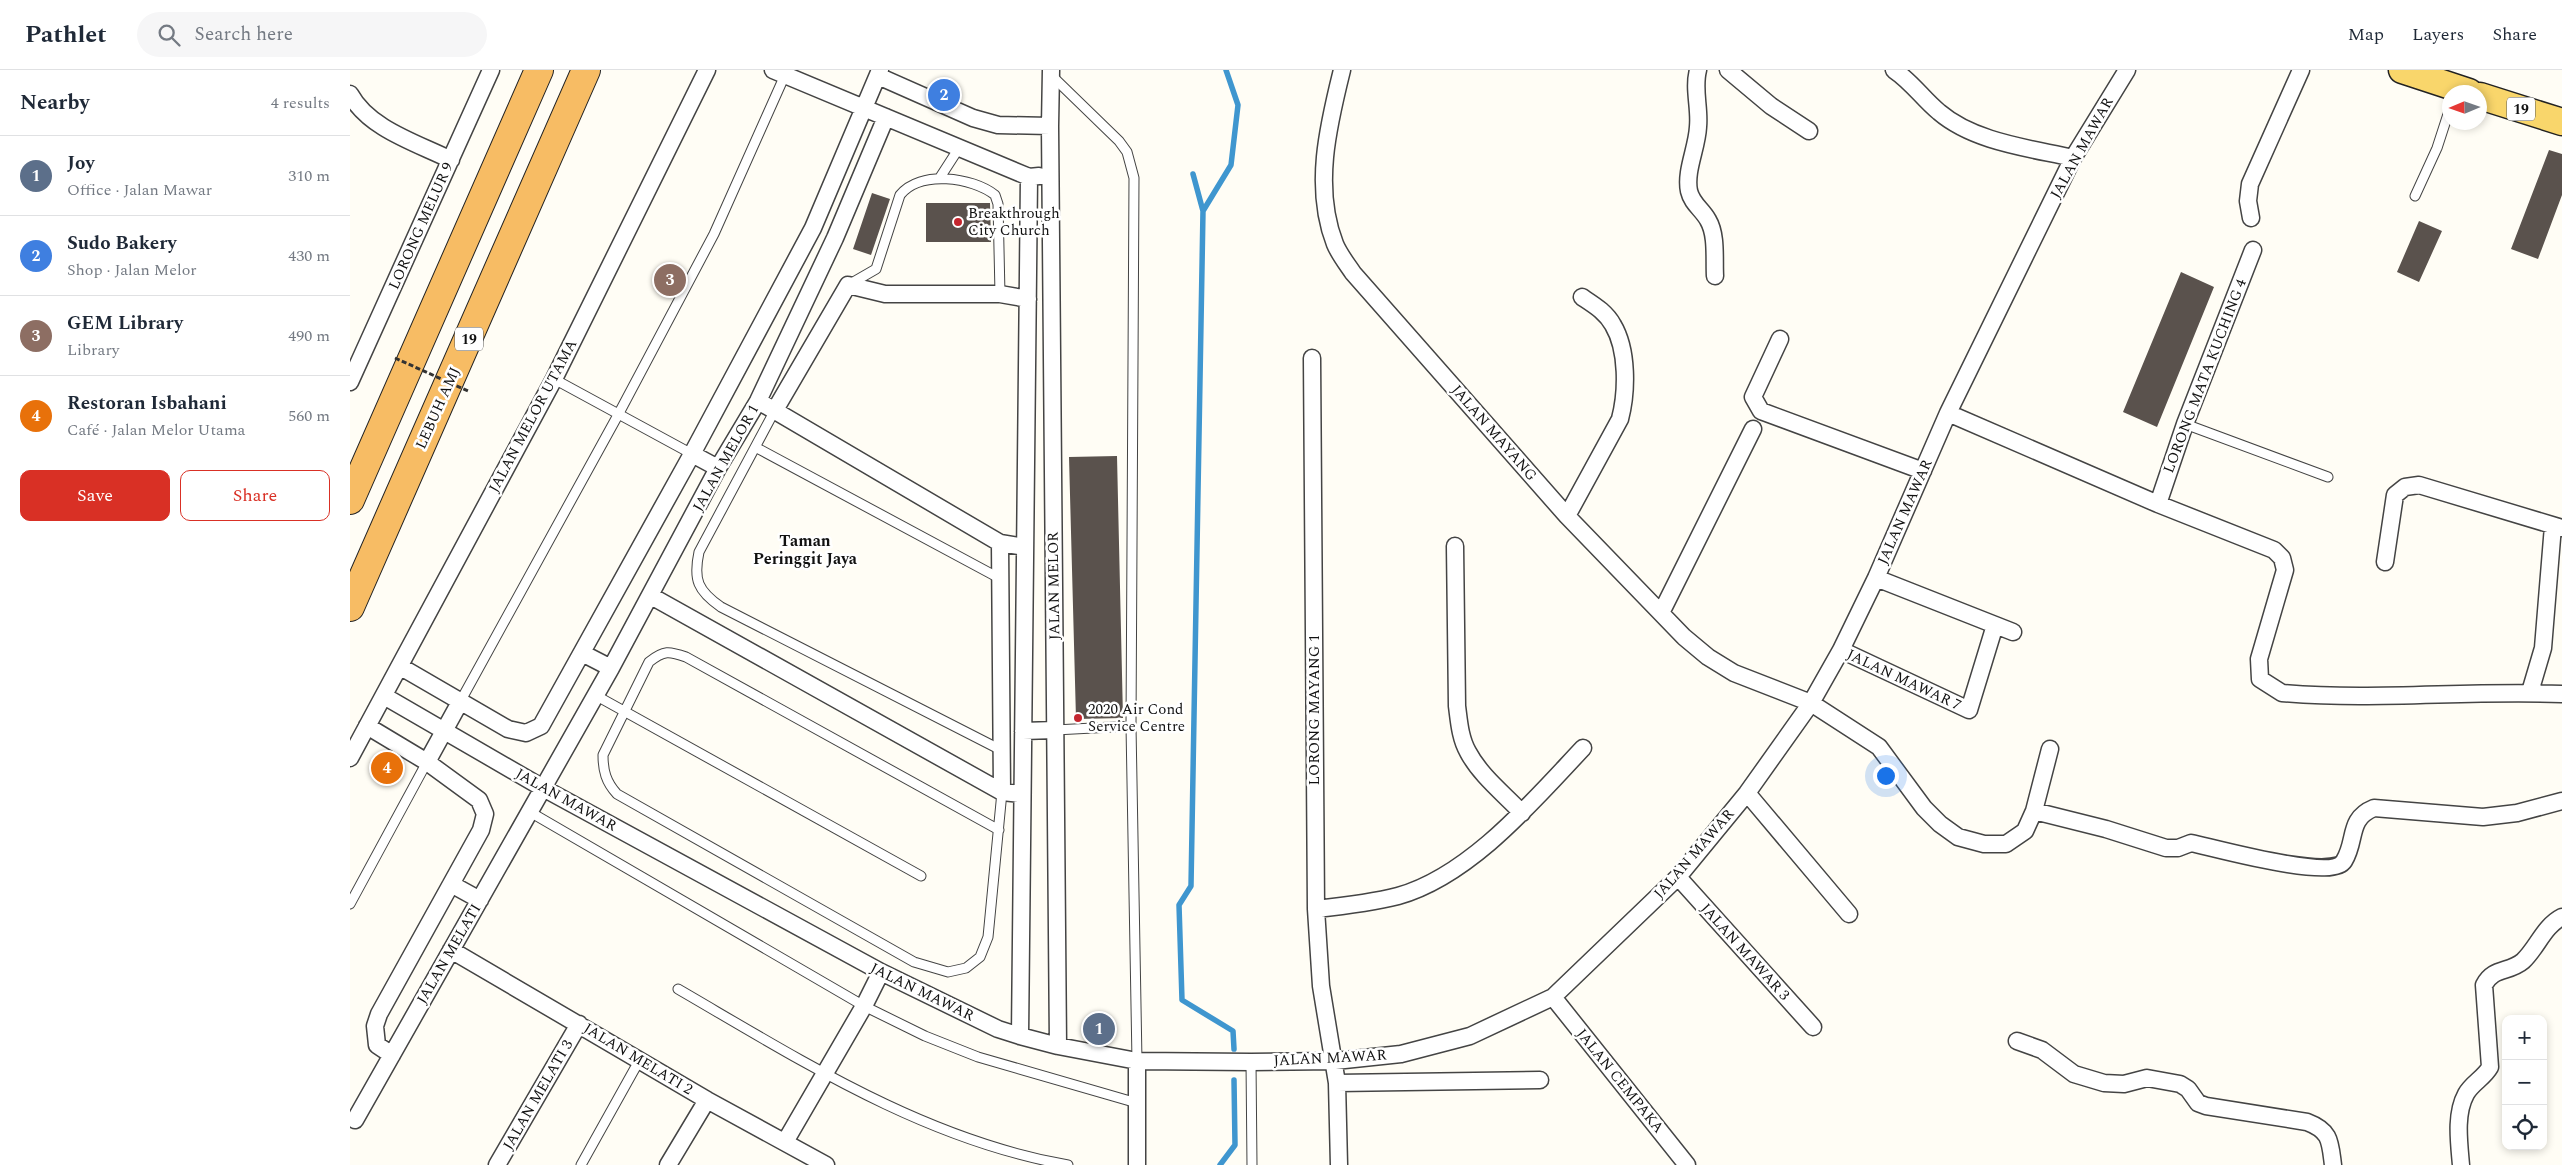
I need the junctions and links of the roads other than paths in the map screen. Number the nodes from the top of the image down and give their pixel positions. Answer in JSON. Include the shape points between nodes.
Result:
{"nodes":[{"id":1,"x":491,"y":70,"type":"edge"},
{"id":2,"x":539,"y":70,"type":"edge"},
{"id":3,"x":586,"y":70,"type":"edge"},
{"id":4,"x":707,"y":70,"type":"edge"},
{"id":5,"x":1342,"y":70,"type":"edge"},
{"id":6,"x":1698,"y":70,"type":"edge"},
{"id":7,"x":1728,"y":70,"type":"edge"},
{"id":8,"x":1894,"y":70,"type":"edge"},
{"id":9,"x":2127,"y":70,"type":"edge"},
{"id":10,"x":2301,"y":70,"type":"edge"},
{"id":11,"x":2402,"y":70,"type":"edge"},
{"id":12,"x":1051,"y":72,"type":"edge"},
{"id":13,"x":779,"y":73,"type":"edge"},
{"id":14,"x":879,"y":73,"type":"edge"},
{"id":15,"x":2442,"y":87,"type":"edge"},
{"id":16,"x":350,"y":94,"type":"edge"},
{"id":17,"x":2487,"y":102,"type":"edge"},
{"id":18,"x":864,"y":108,"type":"junction"},
{"id":19,"x":886,"y":117,"type":"junction"},
{"id":20,"x":2562,"y":122,"type":"edge"},
{"id":21,"x":1050,"y":126,"type":"junction"},
{"id":22,"x":2445,"y":130,"type":"edge"},
{"id":23,"x":1809,"y":131,"type":"dead end"},
{"id":24,"x":959,"y":148,"type":"junction"},
{"id":25,"x":2073,"y":158,"type":"junction"},
{"id":26,"x":451,"y":160,"type":"junction"},
{"id":27,"x":1050,"y":176,"type":"junction"},
{"id":28,"x":1029,"y":177,"type":"junction"},
{"id":29,"x":939,"y":179,"type":"junction"},
{"id":30,"x":2415,"y":196,"type":"dead end"},
{"id":31,"x":2250,"y":218,"type":"dead end"},
{"id":32,"x":2252,"y":250,"type":"dead end"},
{"id":33,"x":1715,"y":276,"type":"dead end"},
{"id":34,"x":848,"y":285,"type":"junction"},
{"id":35,"x":1000,"y":294,"type":"junction"},
{"id":36,"x":1582,"y":297,"type":"dead end"},
{"id":37,"x":1028,"y":298,"type":"junction"},
{"id":38,"x":1780,"y":339,"type":"dead end"},
{"id":39,"x":1312,"y":358,"type":"dead end"},
{"id":40,"x":554,"y":378,"type":"junction"},
{"id":41,"x":350,"y":382,"type":"edge"},
{"id":42,"x":758,"y":401,"type":"junction"},
{"id":43,"x":775,"y":410,"type":"junction"},
{"id":44,"x":1948,"y":414,"type":"junction"},
{"id":45,"x":618,"y":415,"type":"junction"},
{"id":46,"x":2185,"y":424,"type":"junction"},
{"id":47,"x":1753,"y":429,"type":"dead end"},
{"id":48,"x":1026,"y":440,"type":"junction"},
{"id":49,"x":1052,"y":440,"type":"junction"},
{"id":50,"x":757,"y":448,"type":"junction"},
{"id":51,"x":692,"y":454,"type":"junction"},
{"id":52,"x":718,"y":468,"type":"junction"},
{"id":53,"x":1923,"y":471,"type":"junction"},
{"id":54,"x":2328,"y":477,"type":"dead end"},
{"id":55,"x":350,"y":500,"type":"edge"},
{"id":56,"x":2158,"y":504,"type":"junction"},
{"id":57,"x":1567,"y":516,"type":"junction"},
{"id":58,"x":2557,"y":527,"type":"edge"},
{"id":59,"x":1000,"y":543,"type":"junction"},
{"id":60,"x":1455,"y":546,"type":"dead end"},
{"id":61,"x":1025,"y":547,"type":"junction"},
{"id":62,"x":2385,"y":562,"type":"dead end"},
{"id":63,"x":999,"y":578,"type":"junction"},
{"id":64,"x":1876,"y":578,"type":"junction"},
{"id":65,"x":651,"y":596,"type":"junction"},
{"id":66,"x":350,"y":607,"type":"edge"},
{"id":67,"x":1661,"y":613,"type":"junction"},
{"id":68,"x":1995,"y":625,"type":"junction"},
{"id":69,"x":2013,"y":632,"type":"dead end"},
{"id":70,"x":1841,"y":650,"type":"junction"},
{"id":71,"x":582,"y":653,"type":"junction"},
{"id":72,"x":401,"y":667,"type":"junction"},
{"id":73,"x":611,"y":668,"type":"junction"},
{"id":74,"x":2530,"y":692,"type":"junction"},
{"id":75,"x":2562,"y":694,"type":"edge"},
{"id":76,"x":595,"y":695,"type":"junction"},
{"id":77,"x":384,"y":696,"type":"junction"},
{"id":78,"x":460,"y":702,"type":"junction"},
{"id":79,"x":1811,"y":703,"type":"junction"},
{"id":80,"x":625,"y":710,"type":"junction"},
{"id":81,"x":366,"y":726,"type":"junction"},
{"id":82,"x":1130,"y":726,"type":"junction"},
{"id":83,"x":1055,"y":730,"type":"junction"},
{"id":84,"x":1023,"y":731,"type":"junction"},
{"id":85,"x":444,"y":732,"type":"junction"},
{"id":86,"x":1584,"y":748,"type":"dead end"},
{"id":87,"x":2050,"y":749,"type":"dead end"},
{"id":88,"x":1002,"y":750,"type":"junction"},
{"id":89,"x":350,"y":758,"type":"edge"},
{"id":90,"x":427,"y":762,"type":"junction"},
{"id":91,"x":543,"y":788,"type":"junction"},
{"id":92,"x":1002,"y":792,"type":"junction"},
{"id":93,"x":1747,"y":793,"type":"junction"},
{"id":94,"x":1022,"y":794,"type":"junction"},
{"id":95,"x":2562,"y":801,"type":"edge"},
{"id":96,"x":2034,"y":811,"type":"junction"},
{"id":97,"x":530,"y":812,"type":"junction"},
{"id":98,"x":1522,"y":813,"type":"junction"},
{"id":99,"x":999,"y":830,"type":"junction"},
{"id":100,"x":921,"y":876,"type":"dead end"},
{"id":101,"x":1678,"y":878,"type":"junction"},
{"id":102,"x":451,"y":884,"type":"junction"},
{"id":103,"x":480,"y":900,"type":"junction"},
{"id":104,"x":350,"y":904,"type":"edge"},
{"id":105,"x":1316,"y":908,"type":"junction"},
{"id":106,"x":1849,"y":914,"type":"dead end"},
{"id":107,"x":2562,"y":917,"type":"edge"},
{"id":108,"x":451,"y":950,"type":"junction"},
{"id":109,"x":880,"y":972,"type":"junction"},
{"id":110,"x":678,"y":989,"type":"dead end"},
{"id":111,"x":1553,"y":997,"type":"junction"},
{"id":112,"x":864,"y":1006,"type":"junction"},
{"id":113,"x":579,"y":1024,"type":"junction"},
{"id":114,"x":1813,"y":1028,"type":"dead end"},
{"id":115,"x":1020,"y":1036,"type":"junction"},
{"id":116,"x":2017,"y":1041,"type":"dead end"},
{"id":117,"x":1058,"y":1046,"type":"junction"},
{"id":118,"x":1401,"y":1054,"type":"junction"},
{"id":119,"x":392,"y":1055,"type":"junction"},
{"id":120,"x":639,"y":1061,"type":"junction"},
{"id":121,"x":1137,"y":1061,"type":"junction"},
{"id":122,"x":1336,"y":1061,"type":"junction"},
{"id":123,"x":1251,"y":1062,"type":"junction"},
{"id":124,"x":825,"y":1074,"type":"junction"},
{"id":125,"x":1540,"y":1080,"type":"dead end"},
{"id":126,"x":1402,"y":1081,"type":"junction"},
{"id":127,"x":1337,"y":1083,"type":"junction"},
{"id":128,"x":707,"y":1100,"type":"junction"},
{"id":129,"x":1137,"y":1103,"type":"junction"},
{"id":130,"x":355,"y":1120,"type":"dead end"},
{"id":131,"x":785,"y":1142,"type":"junction"},
{"id":132,"x":497,"y":1165,"type":"edge"},
{"id":133,"x":581,"y":1165,"type":"edge"},
{"id":134,"x":668,"y":1165,"type":"edge"},
{"id":135,"x":826,"y":1165,"type":"edge"},
{"id":136,"x":1068,"y":1165,"type":"edge"},
{"id":137,"x":1137,"y":1165,"type":"edge"},
{"id":138,"x":1252,"y":1165,"type":"edge"},
{"id":139,"x":1339,"y":1165,"type":"edge"},
{"id":140,"x":1688,"y":1165,"type":"edge"},
{"id":141,"x":2333,"y":1165,"type":"edge"},
{"id":142,"x":2461,"y":1165,"type":"edge"}],
"edges":[{"from":1,"to":26,"type":"street","name":"LORONG MELUR 9"},
{"from":2,"to":55,"type":"highway"},
{"from":3,"to":66,"type":"highway","name":"LEBUH AMJ","number":"19"},
{"from":4,"to":40,"type":"street","name":"JALAN MELOR UTAMA"},
{"from":5,"to":57,"type":"street","name":"JALAN MAYANG","via":[[1328,135],[1324,177],[1326,211],[1335,245],[1353,273]]},
{"from":6,"to":33,"type":"street","via":[[1699,124],[1689,191],[1696,207],[1708,220],[1713,237]]},
{"from":7,"to":23,"type":"street","via":[[1771,106]]},
{"from":8,"to":25,"type":"street","via":[[1908,79],[1939,113],[1963,127],[1988,137]]},
{"from":9,"to":25,"type":"street","name":"JALAN MAWAR"},
{"from":10,"to":31,"type":"street","via":[[2250,184]]},
{"from":11,"to":15,"type":"main road","number":"19"},
{"from":12,"to":21,"type":"street","name":"JALAN MELOR"},
{"from":12,"to":82,"type":"lane","via":[[1127,152],[1134,178]]},
{"from":13,"to":18,"type":"street"},
{"from":13,"to":45,"type":"lane","via":[[714,234]]},
{"from":14,"to":18,"type":"street"},
{"from":14,"to":21,"type":"street","via":[[973,118],[998,125]]},
{"from":16,"to":26,"type":"street","via":[[366,115],[380,125]]},
{"from":17,"to":20,"type":"main road","number":"19"},
{"from":18,"to":19,"type":"street"},
{"from":18,"to":51,"type":"street","via":[[812,228]]},
{"from":19,"to":24,"type":"street"},
{"from":19,"to":42,"type":"street","name":"JALAN MELOR 1","via":[[835,238]]},
{"from":21,"to":27,"type":"street","name":"JALAN MELOR"},
{"from":22,"to":30,"type":"lane"},
{"from":24,"to":28,"type":"street"},
{"from":24,"to":29,"type":"lane"},
{"from":25,"to":44,"type":"street","name":"JALAN MAWAR"},
{"from":26,"to":41,"type":"street","name":"LORONG MELUR 9"},
{"from":27,"to":28,"type":"street"},
{"from":27,"to":49,"type":"street","name":"JALAN MELOR"},
{"from":28,"to":37,"type":"street","name":"JALAN MELOR"},
{"from":29,"to":34,"type":"lane","via":[[907,187],[900,195],[876,269]]},
{"from":29,"to":35,"type":"lane","via":[[974,184],[994,195],[998,204]]},
{"from":32,"to":46,"type":"street","name":"LORONG MATA KUCHING 4"},
{"from":34,"to":35,"type":"street","via":[[910,296]]},
{"from":34,"to":43,"type":"street"},
{"from":35,"to":37,"type":"street"},
{"from":36,"to":57,"type":"street","via":[[1601,309],[1614,325],[1622,351],[1624,402],[1620,419]]},
{"from":37,"to":48,"type":"street","name":"JALAN MELOR"},
{"from":38,"to":53,"type":"street","via":[[1753,397],[1761,411]]},
{"from":39,"to":105,"type":"street","name":"LORONG MAYANG 1"},
{"from":40,"to":45,"type":"lane"},
{"from":40,"to":72,"type":"street","name":"JALAN MELOR UTAMA"},
{"from":42,"to":43,"type":"street"},
{"from":42,"to":52,"type":"street","name":"JALAN MELOR 1"},
{"from":43,"to":50,"type":"lane"},
{"from":43,"to":59,"type":"street"},
{"from":44,"to":53,"type":"street","name":"JALAN MAWAR"},
{"from":44,"to":56,"type":"street"},
{"from":45,"to":51,"type":"lane"},
{"from":45,"to":78,"type":"lane"},
{"from":46,"to":54,"type":"lane"},
{"from":46,"to":56,"type":"street","name":"LORONG MATA KUCHING 4"},
{"from":47,"to":67,"type":"street"},
{"from":48,"to":49,"type":"street"},
{"from":48,"to":61,"type":"street","name":"JALAN MELOR"},
{"from":49,"to":83,"type":"street","name":"JALAN MELOR"},
{"from":50,"to":63,"type":"lane"},
{"from":50,"to":88,"type":"lane","via":[[699,552],[695,570],[699,585],[708,598]]},
{"from":51,"to":52,"type":"street"},
{"from":51,"to":71,"type":"street"},
{"from":52,"to":65,"type":"street","name":"JALAN MELOR 1"},
{"from":53,"to":64,"type":"street","name":"JALAN MAWAR"},
{"from":56,"to":74,"type":"street","via":[[2274,550],[2282,558],[2285,570],[2259,659],[2260,679],[2269,687],[2282,693],[2369,697]]},
{"from":57,"to":67,"type":"street","name":"JALAN MAYANG"},
{"from":58,"to":62,"type":"street","via":[[2419,484],[2405,487],[2396,496]]},
{"from":58,"to":74,"type":"street","via":[[2542,648]]},
{"from":59,"to":61,"type":"street"},
{"from":59,"to":63,"type":"street"},
{"from":60,"to":98,"type":"street","via":[[1460,730],[1467,751],[1477,766]]},
{"from":61,"to":84,"type":"street","name":"JALAN MELOR"},
{"from":63,"to":88,"type":"street"},
{"from":64,"to":68,"type":"street"},
{"from":64,"to":70,"type":"street","name":"JALAN MAWAR"},
{"from":65,"to":73,"type":"street","name":"JALAN MELOR 1"},
{"from":65,"to":92,"type":"street"},
{"from":67,"to":79,"type":"street","name":"JALAN MAYANG","via":[[1684,637],[1728,669]]},
{"from":68,"to":69,"type":"street"},
{"from":68,"to":70,"type":"street","name":"JALAN MAWAR 7","via":[[1969,710]]},
{"from":70,"to":79,"type":"street","name":"JALAN MAWAR"},
{"from":71,"to":73,"type":"street"},
{"from":71,"to":78,"type":"street","via":[[541,726],[526,733],[508,729]]},
{"from":72,"to":77,"type":"street","name":"JALAN MELOR UTAMA"},
{"from":72,"to":78,"type":"street"},
{"from":73,"to":76,"type":"street","name":"JALAN MELOR 1"},
{"from":74,"to":75,"type":"street"},
{"from":76,"to":80,"type":"lane"},
{"from":76,"to":91,"type":"street","name":"JALAN MELOR 1"},
{"from":77,"to":81,"type":"street","name":"JALAN MELOR UTAMA"},
{"from":77,"to":85,"type":"street","name":"JALAN MAWAR"},
{"from":78,"to":85,"type":"street"},
{"from":79,"to":93,"type":"street","name":"JALAN MAWAR"},
{"from":79,"to":96,"type":"street","name":"JALAN MAYANG","via":[[1879,748],[1924,808],[1958,837],[1984,844],[2006,844],[2025,831]]},
{"from":80,"to":99,"type":"lane","via":[[649,662],[660,653],[680,655]]},
{"from":80,"to":99,"type":"lane","via":[[603,755],[603,770],[618,794],[914,962],[932,968],[948,972],[966,968],[980,957],[988,937]]},
{"from":80,"to":100,"type":"lane"},
{"from":81,"to":89,"type":"street","name":"JALAN MELOR UTAMA"},
{"from":81,"to":90,"type":"street"},
{"from":82,"to":83,"type":"lane"},
{"from":82,"to":121,"type":"lane"},
{"from":83,"to":84,"type":"street"},
{"from":83,"to":117,"type":"street","name":"JALAN MELOR"},
{"from":84,"to":94,"type":"street","name":"JALAN MELOR"},
{"from":85,"to":90,"type":"street"},
{"from":85,"to":91,"type":"street","name":"JALAN MAWAR"},
{"from":86,"to":98,"type":"street"},
{"from":87,"to":96,"type":"street","name":"JALAN MAYANG"},
{"from":88,"to":92,"type":"street"},
{"from":90,"to":102,"type":"street","via":[[479,800],[485,814],[481,830]]},
{"from":90,"to":104,"type":"lane"},
{"from":91,"to":97,"type":"street","name":"JALAN MELATI"},
{"from":91,"to":109,"type":"street","name":"JALAN MAWAR"},
{"from":92,"to":94,"type":"street"},
{"from":92,"to":99,"type":"lane"},
{"from":93,"to":101,"type":"street","name":"JALAN MAWAR"},
{"from":93,"to":106,"type":"street"},
{"from":94,"to":115,"type":"street","name":"JALAN MELOR"},
{"from":95,"to":96,"type":"street","via":[[2517,813],[2483,817],[2374,808],[2361,813],[2355,822],[2345,859],[2330,869],[2298,866],[2191,843],[2166,848],[2106,828]]},
{"from":97,"to":103,"type":"street","name":"JALAN MELATI"},
{"from":97,"to":112,"type":"lane"},
{"from":98,"to":105,"type":"street","via":[[1478,852],[1437,879],[1400,896],[1357,905]]},
{"from":101,"to":111,"type":"street","name":"JALAN MAWAR"},
{"from":101,"to":114,"type":"street","name":"JALAN MAWAR 3"},
{"from":102,"to":103,"type":"street"},
{"from":102,"to":119,"type":"street","via":[[377,1020],[377,1045]]},
{"from":103,"to":108,"type":"street","name":"JALAN MELATI"},
{"from":105,"to":122,"type":"street","name":"LORONG MAYANG 1","via":[[1321,986]]},
{"from":107,"to":142,"type":"street","via":[[2550,926],[2524,960],[2495,971],[2484,985],[2490,1067],[2486,1076],[2467,1092],[2463,1102],[2458,1128]]},
{"from":108,"to":113,"type":"street","name":"JALAN MELATI 2"},
{"from":108,"to":119,"type":"street","name":"JALAN MELATI"},
{"from":109,"to":112,"type":"street"},
{"from":109,"to":115,"type":"street","name":"JALAN MAWAR","via":[[998,1029]]},
{"from":110,"to":124,"type":"lane"},
{"from":111,"to":118,"type":"street","name":"JALAN MAWAR","via":[[1470,1036]]},
{"from":111,"to":140,"type":"street","name":"JALAN CEMPAKA"},
{"from":112,"to":124,"type":"street"},
{"from":112,"to":129,"type":"lane","via":[[978,1057]]},
{"from":113,"to":120,"type":"street","name":"JALAN MELATI 2"},
{"from":113,"to":132,"type":"street","name":"JALAN MELATI 3"},
{"from":115,"to":117,"type":"street","name":"JALAN MAWAR"},
{"from":116,"to":141,"type":"street","via":[[2042,1050],[2074,1074],[2104,1083],[2159,1079],[2180,1084],[2198,1103],[2206,1106],[2318,1126],[2327,1134]]},
{"from":117,"to":121,"type":"street","name":"JALAN MAWAR"},
{"from":118,"to":122,"type":"street","name":"JALAN MAWAR"},
{"from":118,"to":126,"type":"street"},
{"from":119,"to":130,"type":"street","name":"JALAN MELATI"},
{"from":120,"to":128,"type":"street","name":"JALAN MELATI 2"},
{"from":120,"to":133,"type":"lane"},
{"from":121,"to":123,"type":"street","name":"JALAN MAWAR"},
{"from":121,"to":129,"type":"street"},
{"from":122,"to":123,"type":"street","name":"JALAN MAWAR"},
{"from":122,"to":127,"type":"street","name":"LORONG MAYANG 1"},
{"from":123,"to":138,"type":"lane"},
{"from":124,"to":131,"type":"street"},
{"from":124,"to":136,"type":"lane","via":[[896,1111],[970,1139]]},
{"from":125,"to":126,"type":"street"},
{"from":126,"to":127,"type":"street"},
{"from":127,"to":139,"type":"street","name":"LORONG MAYANG 1"},
{"from":128,"to":131,"type":"street","name":"JALAN MELATI 2"},
{"from":128,"to":134,"type":"street"},
{"from":129,"to":137,"type":"street"},
{"from":131,"to":135,"type":"street","name":"JALAN MELATI 2"}]}
